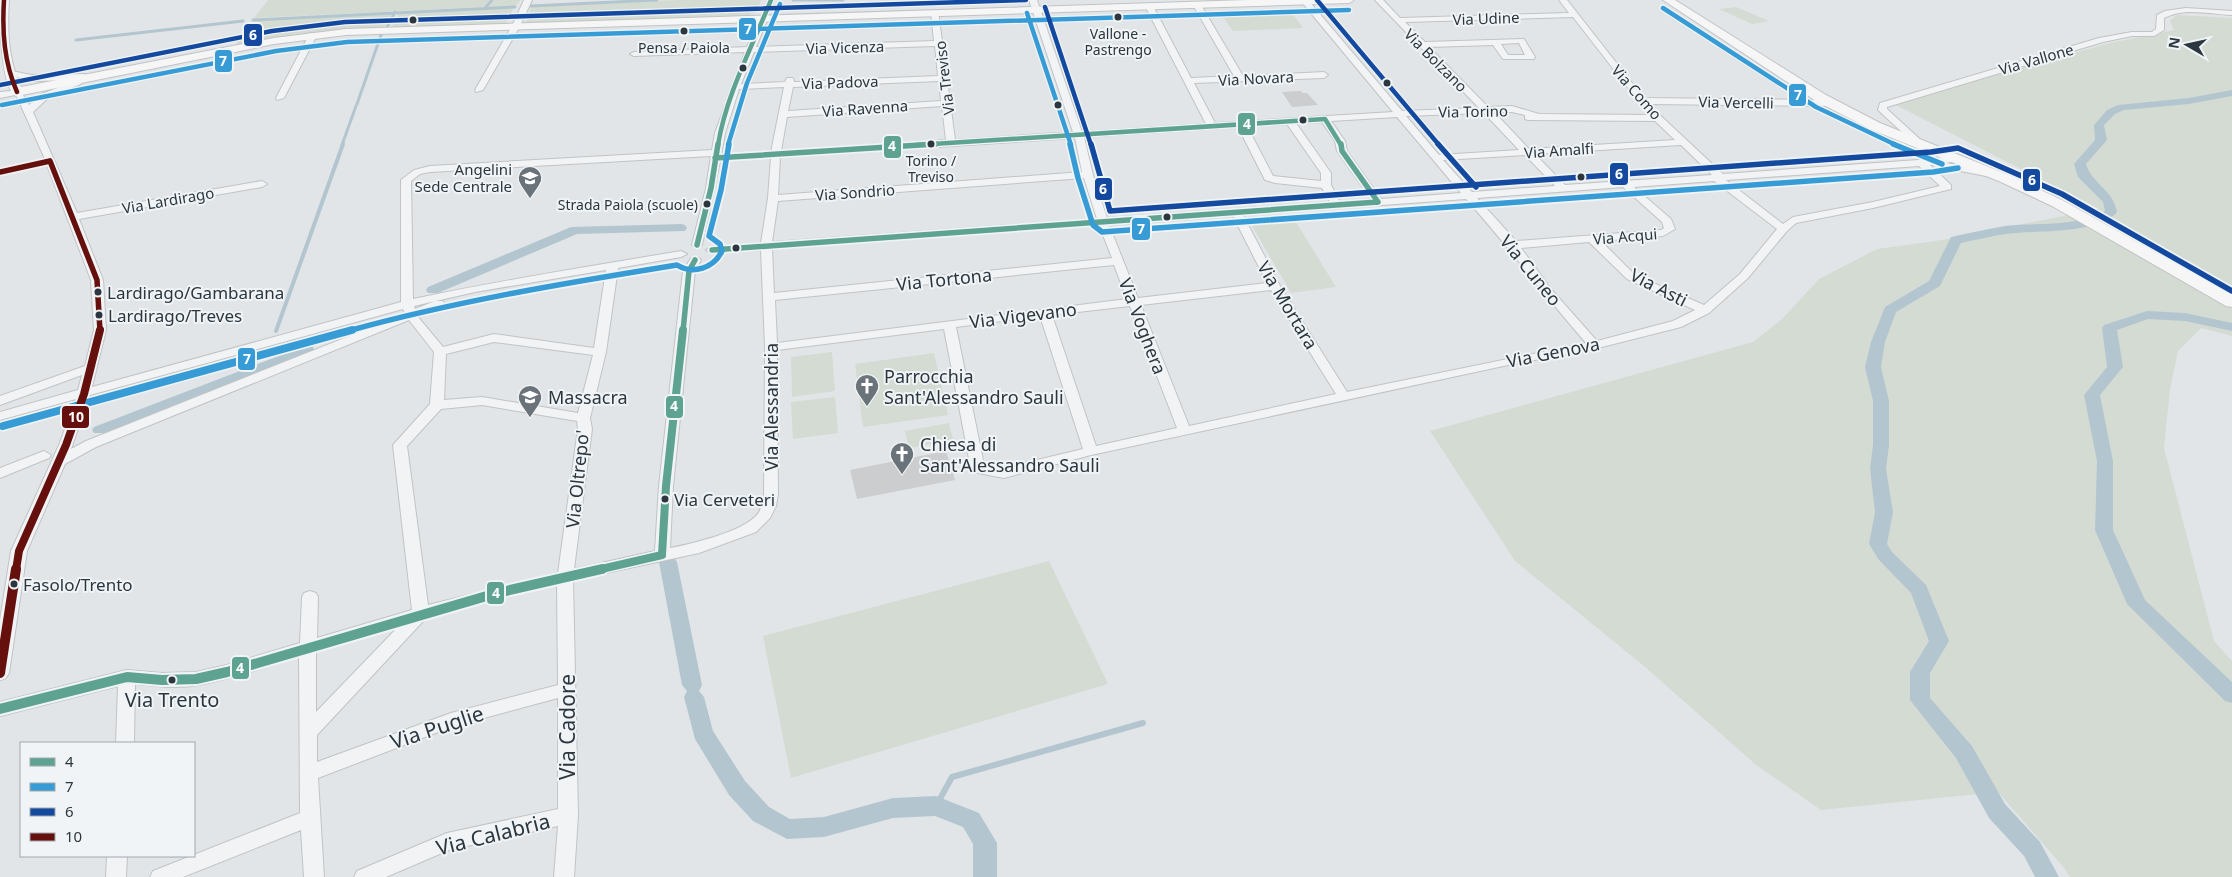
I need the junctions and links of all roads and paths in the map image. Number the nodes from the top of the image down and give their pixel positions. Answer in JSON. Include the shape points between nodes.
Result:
{"nodes":[{"id":1,"x":4,"y":0,"type":"edge"},
{"id":2,"x":528,"y":0,"type":"edge"},
{"id":3,"x":771,"y":0,"type":"edge"},
{"id":4,"x":1349,"y":0,"type":"edge"},
{"id":5,"x":1379,"y":0,"type":"edge"},
{"id":6,"x":1563,"y":0,"type":"edge"},
{"id":7,"x":1668,"y":0,"type":"edge"},
{"id":8,"x":1305,"y":1,"type":"edge"},
{"id":9,"x":1034,"y":5,"type":"edge"},
{"id":10,"x":1197,"y":5,"type":"junction"},
{"id":11,"x":1149,"y":6,"type":"junction"},
{"id":12,"x":935,"y":13,"type":"junction"},
{"id":13,"x":2232,"y":13,"type":"edge"},
{"id":14,"x":1575,"y":16,"type":"junction"},
{"id":15,"x":764,"y":18,"type":"junction"},
{"id":16,"x":1397,"y":20,"type":"junction"},
{"id":17,"x":516,"y":26,"type":"junction"},
{"id":18,"x":313,"y":35,"type":"junction"},
{"id":19,"x":1495,"y":42,"type":"dead end"},
{"id":20,"x":940,"y":43,"type":"junction"},
{"id":21,"x":1421,"y":45,"type":"junction"},
{"id":22,"x":750,"y":50,"type":"junction"},
{"id":23,"x":634,"y":54,"type":"dead end"},
{"id":24,"x":10,"y":72,"type":"junction"},
{"id":25,"x":1324,"y":75,"type":"dead end"},
{"id":26,"x":943,"y":76,"type":"junction"},
{"id":27,"x":92,"y":77,"type":"junction"},
{"id":28,"x":1240,"y":79,"type":"junction"},
{"id":29,"x":1189,"y":81,"type":"junction"},
{"id":30,"x":789,"y":82,"type":"junction"},
{"id":31,"x":737,"y":84,"type":"junction"},
{"id":32,"x":479,"y":90,"type":"dead end"},
{"id":33,"x":17,"y":92,"type":"junction"},
{"id":34,"x":0,"y":95,"type":"edge"},
{"id":35,"x":280,"y":98,"type":"dead end"},
{"id":36,"x":1642,"y":101,"type":"junction"},
{"id":37,"x":946,"y":103,"type":"junction"},
{"id":38,"x":1831,"y":103,"type":"junction"},
{"id":39,"x":1486,"y":110,"type":"junction"},
{"id":40,"x":28,"y":111,"type":"junction"},
{"id":41,"x":784,"y":114,"type":"junction"},
{"id":42,"x":1398,"y":114,"type":"junction"},
{"id":43,"x":1536,"y":116,"type":"junction"},
{"id":44,"x":1494,"y":118,"type":"junction"},
{"id":45,"x":1658,"y":118,"type":"junction"},
{"id":46,"x":1290,"y":122,"type":"junction"},
{"id":47,"x":1406,"y":122,"type":"junction"},
{"id":48,"x":1328,"y":123,"type":"junction"},
{"id":49,"x":1241,"y":124,"type":"junction"},
{"id":50,"x":1212,"y":126,"type":"junction"},
{"id":51,"x":1078,"y":131,"type":"junction"},
{"id":52,"x":951,"y":139,"type":"junction"},
{"id":53,"x":1683,"y":142,"type":"junction"},
{"id":54,"x":1920,"y":144,"type":"junction"},
{"id":55,"x":776,"y":151,"type":"junction"},
{"id":56,"x":1526,"y":152,"type":"junction"},
{"id":57,"x":716,"y":154,"type":"junction"},
{"id":58,"x":1436,"y":158,"type":"junction"},
{"id":59,"x":1956,"y":158,"type":"junction"},
{"id":60,"x":50,"y":161,"type":"junction"},
{"id":61,"x":1922,"y":162,"type":"junction"},
{"id":62,"x":0,"y":172,"type":"edge"},
{"id":63,"x":1088,"y":175,"type":"junction"},
{"id":64,"x":1718,"y":177,"type":"junction"},
{"id":65,"x":2006,"y":179,"type":"junction"},
{"id":66,"x":1624,"y":183,"type":"junction"},
{"id":67,"x":262,"y":184,"type":"dead end"},
{"id":68,"x":1326,"y":185,"type":"junction"},
{"id":69,"x":1561,"y":187,"type":"junction"},
{"id":70,"x":1469,"y":194,"type":"junction"},
{"id":71,"x":773,"y":198,"type":"junction"},
{"id":72,"x":1378,"y":202,"type":"junction"},
{"id":73,"x":1337,"y":205,"type":"junction"},
{"id":74,"x":1236,"y":212,"type":"junction"},
{"id":75,"x":74,"y":217,"type":"junction"},
{"id":76,"x":1103,"y":222,"type":"junction"},
{"id":77,"x":1783,"y":228,"type":"junction"},
{"id":78,"x":1593,"y":240,"type":"junction"},
{"id":79,"x":697,"y":245,"type":"junction"},
{"id":80,"x":766,"y":246,"type":"junction"},
{"id":81,"x":1513,"y":246,"type":"junction"},
{"id":82,"x":712,"y":250,"type":"junction"},
{"id":83,"x":681,"y":254,"type":"junction"},
{"id":84,"x":696,"y":260,"type":"junction"},
{"id":85,"x":1118,"y":261,"type":"junction"},
{"id":86,"x":613,"y":264,"type":"junction"},
{"id":87,"x":1274,"y":286,"type":"junction"},
{"id":88,"x":770,"y":296,"type":"junction"},
{"id":89,"x":2232,"y":302,"type":"edge"},
{"id":90,"x":1134,"y":303,"type":"junction"},
{"id":91,"x":409,"y":310,"type":"junction"},
{"id":92,"x":1705,"y":310,"type":"junction"},
{"id":93,"x":1044,"y":312,"type":"junction"},
{"id":94,"x":949,"y":324,"type":"junction"},
{"id":95,"x":1594,"y":345,"type":"junction"},
{"id":96,"x":771,"y":347,"type":"junction"},
{"id":97,"x":440,"y":352,"type":"junction"},
{"id":98,"x":600,"y":352,"type":"junction"},
{"id":99,"x":90,"y":368,"type":"junction"},
{"id":100,"x":84,"y":394,"type":"junction"},
{"id":101,"x":1344,"y":397,"type":"junction"},
{"id":102,"x":0,"y":401,"type":"edge"},
{"id":103,"x":437,"y":405,"type":"junction"},
{"id":104,"x":0,"y":416,"type":"edge"},
{"id":105,"x":583,"y":418,"type":"junction"},
{"id":106,"x":1184,"y":430,"type":"junction"},
{"id":107,"x":1091,"y":451,"type":"junction"},
{"id":108,"x":44,"y":455,"type":"dead end"},
{"id":109,"x":59,"y":461,"type":"junction"},
{"id":110,"x":0,"y":473,"type":"edge"},
{"id":111,"x":662,"y":555,"type":"junction"},
{"id":112,"x":565,"y":576,"type":"junction"},
{"id":113,"x":7,"y":583,"type":"edge"},
{"id":114,"x":310,"y":597,"type":"dead end"},
{"id":115,"x":421,"y":613,"type":"junction"},
{"id":116,"x":308,"y":648,"type":"junction"},
{"id":117,"x":0,"y":672,"type":"edge"},
{"id":118,"x":127,"y":677,"type":"junction"},
{"id":119,"x":567,"y":689,"type":"junction"},
{"id":120,"x":0,"y":708,"type":"edge"},
{"id":121,"x":309,"y":731,"type":"junction"},
{"id":122,"x":125,"y":742,"type":"edge"},
{"id":123,"x":309,"y":773,"type":"junction"},
{"id":124,"x":568,"y":815,"type":"junction"},
{"id":125,"x":310,"y":818,"type":"junction"},
{"id":126,"x":117,"y":857,"type":"edge"},
{"id":127,"x":116,"y":877,"type":"edge"},
{"id":128,"x":160,"y":877,"type":"edge"},
{"id":129,"x":314,"y":877,"type":"edge"},
{"id":130,"x":364,"y":877,"type":"edge"},
{"id":131,"x":564,"y":877,"type":"edge"}],
"edges":[{"from":1,"to":24,"type":"street","via":[[2,49]]},
{"from":2,"to":17,"type":"street"},
{"from":3,"to":15,"type":"street"},
{"from":4,"to":8,"type":"street"},
{"from":5,"to":16,"type":"street","name":"Via Bolzano"},
{"from":6,"to":14,"type":"street","name":"Via Como"},
{"from":7,"to":38,"type":"street"},
{"from":8,"to":10,"type":"street"},
{"from":8,"to":42,"type":"street","name":"Via Cuneo"},
{"from":9,"to":11,"type":"street"},
{"from":9,"to":12,"type":"street"},
{"from":9,"to":51,"type":"street","name":"Via Voghera"},
{"from":10,"to":11,"type":"street"},
{"from":10,"to":28,"type":"street"},
{"from":11,"to":29,"type":"street"},
{"from":12,"to":15,"type":"street"},
{"from":12,"to":20,"type":"street","name":"Via Treviso"},
{"from":13,"to":54,"type":"street","name":"Via Vallone","via":[[2166,13],[2160,17],[2160,30],[2154,34],[2132,34],[2102,40],[1884,105],[1882,110]]},
{"from":14,"to":16,"type":"street","name":"Via Udine"},
{"from":14,"to":36,"type":"street","name":"Via Como"},
{"from":15,"to":17,"type":"street"},
{"from":15,"to":22,"type":"street"},
{"from":16,"to":21,"type":"street","name":"Via Bolzano"},
{"from":17,"to":18,"type":"street"},
{"from":17,"to":32,"type":"street"},
{"from":18,"to":27,"type":"street"},
{"from":18,"to":35,"type":"street"},
{"from":19,"to":21,"type":"street"},
{"from":20,"to":22,"type":"street","name":"Via Vicenza"},
{"from":20,"to":26,"type":"street","name":"Via Treviso"},
{"from":21,"to":39,"type":"street","name":"Via Bolzano"},
{"from":22,"to":23,"type":"street","name":"Via Vicenza"},
{"from":22,"to":31,"type":"street"},
{"from":24,"to":27,"type":"street","via":[[31,78]]},
{"from":24,"to":33,"type":"street"},
{"from":25,"to":28,"type":"street","name":"Via Novara"},
{"from":26,"to":30,"type":"street","name":"Via Padova"},
{"from":26,"to":37,"type":"street","name":"Via Treviso"},
{"from":27,"to":33,"type":"street"},
{"from":27,"to":40,"type":"street","via":[[45,96]]},
{"from":28,"to":29,"type":"street","name":"Via Novara"},
{"from":29,"to":50,"type":"street"},
{"from":30,"to":31,"type":"street","name":"Via Padova"},
{"from":30,"to":41,"type":"street","name":"Via Alessandria"},
{"from":31,"to":57,"type":"street"},
{"from":33,"to":34,"type":"street"},
{"from":33,"to":40,"type":"street"},
{"from":36,"to":38,"type":"street","name":"Via Vercelli"},
{"from":36,"to":45,"type":"street","name":"Via Como"},
{"from":37,"to":41,"type":"street","name":"Via Ravenna"},
{"from":37,"to":52,"type":"street","name":"Via Treviso"},
{"from":38,"to":54,"type":"street"},
{"from":39,"to":42,"type":"street","name":"Via Torino"},
{"from":39,"to":43,"type":"street","name":"Via Torino","via":[[1512,109]]},
{"from":39,"to":44,"type":"street","name":"Via Bolzano"},
{"from":40,"to":60,"type":"street"},
{"from":41,"to":55,"type":"street","name":"Via Alessandria"},
{"from":42,"to":47,"type":"street","name":"Via Cuneo"},
{"from":42,"to":48,"type":"street","name":"Via Torino"},
{"from":43,"to":44,"type":"street","name":"Via Torino"},
{"from":43,"to":45,"type":"street","name":"Via Torino"},
{"from":44,"to":47,"type":"street","name":"Via Torino"},
{"from":44,"to":56,"type":"street","name":"Via Bolzano"},
{"from":45,"to":53,"type":"street","name":"Via Como"},
{"from":46,"to":48,"type":"street","name":"Via Torino"},
{"from":46,"to":49,"type":"street","name":"Via Torino"},
{"from":46,"to":68,"type":"street","via":[[1326,173]]},
{"from":47,"to":48,"type":"street","name":"Via Torino"},
{"from":47,"to":58,"type":"street","name":"Via Cuneo"},
{"from":48,"to":72,"type":"street","via":[[1340,141],[1342,151]]},
{"from":49,"to":50,"type":"street","name":"Via Torino"},
{"from":49,"to":68,"type":"street","via":[[1269,178]]},
{"from":50,"to":51,"type":"street","name":"Via Torino","via":[[1140,130],[1120,126]]},
{"from":51,"to":52,"type":"street","name":"Via Torino"},
{"from":51,"to":63,"type":"street","name":"Via Voghera"},
{"from":52,"to":55,"type":"street","name":"Via Torino"},
{"from":53,"to":56,"type":"street","name":"Via Amalfi"},
{"from":53,"to":64,"type":"street","name":"Via Como"},
{"from":54,"to":59,"type":"street"},
{"from":55,"to":57,"type":"street","name":"Via Torino"},
{"from":55,"to":71,"type":"street","name":"Via Alessandria"},
{"from":56,"to":58,"type":"street","name":"Via Amalfi"},
{"from":56,"to":69,"type":"street","name":"Via Bolzano"},
{"from":57,"to":79,"type":"street"},
{"from":57,"to":91,"type":"street","name":"Via Torino","via":[[416,172],[406,180]]},
{"from":58,"to":70,"type":"street","name":"Via Cuneo"},
{"from":59,"to":61,"type":"street"},
{"from":59,"to":65,"type":"street"},
{"from":60,"to":62,"type":"street"},
{"from":60,"to":75,"type":"street"},
{"from":61,"to":64,"type":"street"},
{"from":61,"to":65,"type":"street","via":[[1958,166]]},
{"from":61,"to":77,"type":"street","name":"Via Genova","via":[[1947,187],[1793,220]]},
{"from":63,"to":71,"type":"street","name":"Via Sondrio"},
{"from":63,"to":76,"type":"street","name":"Via Voghera"},
{"from":64,"to":66,"type":"street"},
{"from":64,"to":77,"type":"street","name":"Via Como"},
{"from":65,"to":89,"type":"street","via":[[2057,203]]},
{"from":66,"to":69,"type":"street"},
{"from":66,"to":78,"type":"street","name":"Via Acqui","via":[[1666,221],[1670,229],[1663,233]]},
{"from":67,"to":75,"type":"street","name":"Via Lardirago"},
{"from":68,"to":73,"type":"street"},
{"from":69,"to":70,"type":"street"},
{"from":70,"to":72,"type":"street"},
{"from":70,"to":81,"type":"street","name":"Via Cuneo"},
{"from":71,"to":80,"type":"street","name":"Via Alessandria"},
{"from":72,"to":73,"type":"street"},
{"from":73,"to":74,"type":"street"},
{"from":74,"to":76,"type":"street"},
{"from":74,"to":87,"type":"street","name":"Via Mortara"},
{"from":75,"to":99,"type":"street","via":[[97,280],[100,330]]},
{"from":76,"to":80,"type":"street"},
{"from":76,"to":85,"type":"street","name":"Via Voghera"},
{"from":77,"to":92,"type":"street","name":"Via Genova","via":[[1744,276]]},
{"from":78,"to":81,"type":"street","name":"Via Acqui"},
{"from":78,"to":92,"type":"street","name":"Via Asti","via":[[1631,277]]},
{"from":79,"to":82,"type":"street","via":[[708,246]]},
{"from":79,"to":83,"type":"street","via":[[685,248]]},
{"from":80,"to":82,"type":"street"},
{"from":80,"to":88,"type":"street","name":"Via Alessandria"},
{"from":81,"to":95,"type":"street","name":"Via Cuneo"},
{"from":82,"to":84,"type":"street"},
{"from":83,"to":84,"type":"street"},
{"from":83,"to":86,"type":"street"},
{"from":84,"to":111,"type":"street","via":[[689,271],[666,486]]},
{"from":85,"to":88,"type":"street","name":"Via Tortona"},
{"from":85,"to":90,"type":"street","name":"Via Voghera"},
{"from":86,"to":91,"type":"street","via":[[475,289]]},
{"from":86,"to":98,"type":"street","name":"Via Oltrepo'"},
{"from":87,"to":90,"type":"street","name":"Via Vigevano"},
{"from":87,"to":101,"type":"street","name":"Via Mortara"},
{"from":88,"to":96,"type":"street","name":"Via Alessandria"},
{"from":90,"to":93,"type":"street","name":"Via Vigevano"},
{"from":90,"to":106,"type":"street","name":"Via Voghera"},
{"from":91,"to":97,"type":"street"},
{"from":91,"to":100,"type":"street"},
{"from":91,"to":109,"type":"street","via":[[91,444]]},
{"from":92,"to":95,"type":"street","name":"Via Genova","via":[[1677,324]]},
{"from":93,"to":94,"type":"street","name":"Via Vigevano"},
{"from":93,"to":107,"type":"street"},
{"from":94,"to":96,"type":"street","name":"Via Vigevano"},
{"from":94,"to":107,"type":"street","name":"Via Genova","via":[[978,470],[1004,473]]},
{"from":95,"to":101,"type":"street","name":"Via Genova"},
{"from":96,"to":111,"type":"street","name":"Via Alessandria","via":[[771,494],[763,518],[731,537],[699,548]]},
{"from":97,"to":98,"type":"street","via":[[494,338]]},
{"from":97,"to":103,"type":"street"},
{"from":98,"to":105,"type":"street","name":"Via Oltrepo'"},
{"from":99,"to":100,"type":"street"},
{"from":99,"to":102,"type":"street"},
{"from":100,"to":104,"type":"street"},
{"from":100,"to":109,"type":"street"},
{"from":101,"to":106,"type":"street","name":"Via Genova"},
{"from":103,"to":105,"type":"street","via":[[482,401]]},
{"from":103,"to":115,"type":"street","via":[[400,445]]},
{"from":105,"to":112,"type":"street","name":"Via Oltrepo'","via":[[586,429]]},
{"from":106,"to":107,"type":"street","name":"Via Genova"},
{"from":108,"to":110,"type":"street"},
{"from":109,"to":113,"type":"street"},
{"from":111,"to":112,"type":"street","name":"Via Alessandria"},
{"from":112,"to":115,"type":"street","name":"Via Alessandria"},
{"from":112,"to":119,"type":"street","name":"Via Cadore"},
{"from":113,"to":117,"type":"street"},
{"from":114,"to":116,"type":"street"},
{"from":115,"to":116,"type":"street","name":"Via Alessandria"},
{"from":115,"to":121,"type":"street"},
{"from":116,"to":118,"type":"street","via":[[196,678]]},
{"from":116,"to":121,"type":"street"},
{"from":118,"to":120,"type":"street"},
{"from":118,"to":122,"type":"street"},
{"from":119,"to":123,"type":"street","name":"Via Puglie","via":[[451,720]]},
{"from":119,"to":124,"type":"street","name":"Via Cadore"},
{"from":121,"to":123,"type":"street"},
{"from":123,"to":125,"type":"street"},
{"from":124,"to":130,"type":"street","name":"Via Calabria","via":[[447,842]]},
{"from":124,"to":131,"type":"street","name":"Via Cadore"},
{"from":125,"to":128,"type":"street"},
{"from":125,"to":129,"type":"street"},
{"from":126,"to":127,"type":"street"}]}
